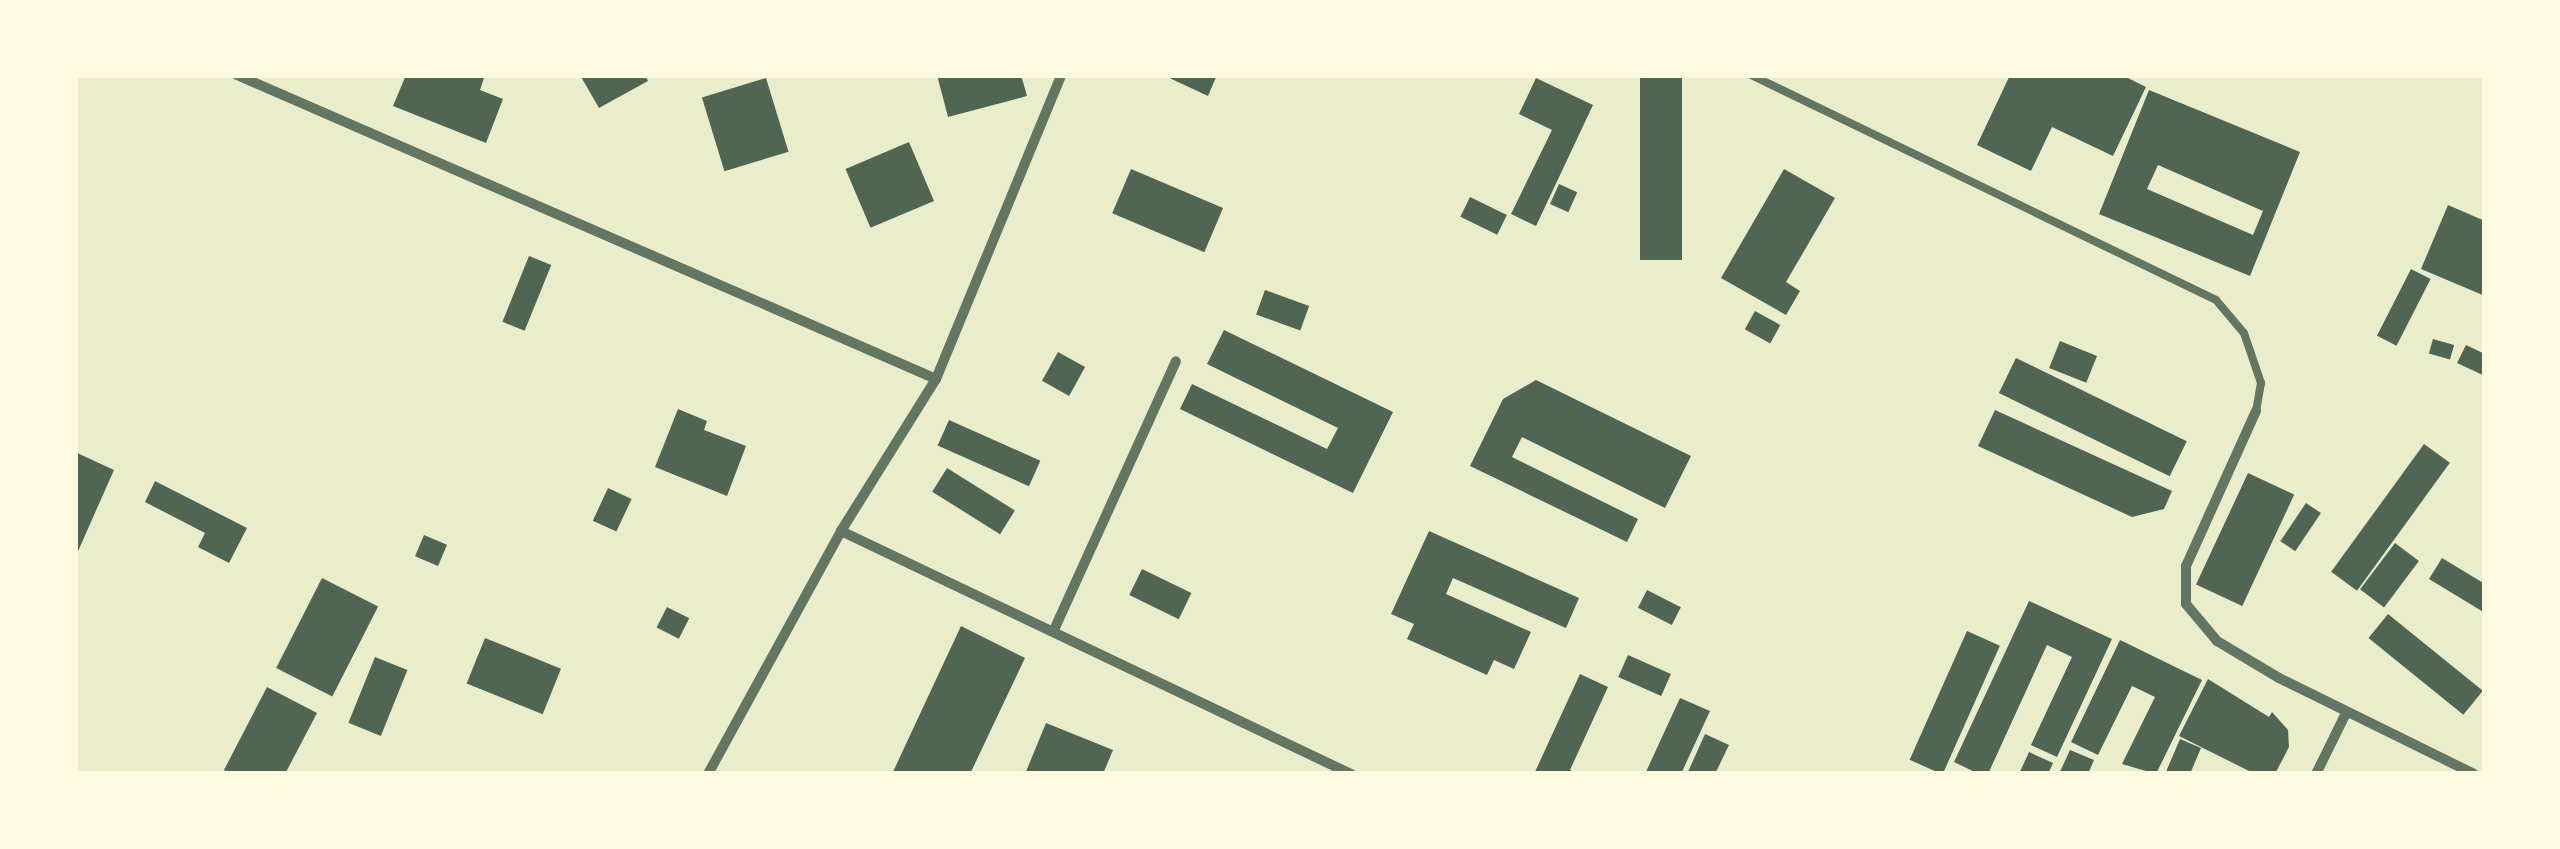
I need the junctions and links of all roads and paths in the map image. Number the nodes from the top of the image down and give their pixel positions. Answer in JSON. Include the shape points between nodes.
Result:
{"nodes":[{"id":1,"x":237,"y":75,"type":"edge"},
{"id":2,"x":1061,"y":75,"type":"edge"},
{"id":3,"x":1751,"y":75,"type":"edge"},
{"id":4,"x":1176,"y":362,"type":"dead end"},
{"id":5,"x":936,"y":379,"type":"junction"},
{"id":6,"x":2256,"y":411,"type":"joint"},
{"id":7,"x":840,"y":531,"type":"junction"},
{"id":8,"x":1054,"y":630,"type":"junction"},
{"id":9,"x":2346,"y":713,"type":"junction"},
{"id":10,"x":708,"y":774,"type":"edge"},
{"id":11,"x":1351,"y":774,"type":"edge"},
{"id":12,"x":2316,"y":774,"type":"edge"},
{"id":13,"x":2474,"y":774,"type":"edge"}],
"edges":[{"from":1,"to":5,"type":"street"},
{"from":2,"to":5,"type":"street"},
{"from":3,"to":6,"type":"lane","via":[[2216,300],[2244,333],[2261,383]]},
{"from":4,"to":8,"type":"street"},
{"from":5,"to":7,"type":"street"},
{"from":6,"to":9,"type":"street","via":[[2186,566],[2186,604],[2217,641]]},
{"from":7,"to":8,"type":"street"},
{"from":7,"to":10,"type":"street"},
{"from":8,"to":11,"type":"street"},
{"from":9,"to":12,"type":"street"},
{"from":9,"to":13,"type":"street"}]}
